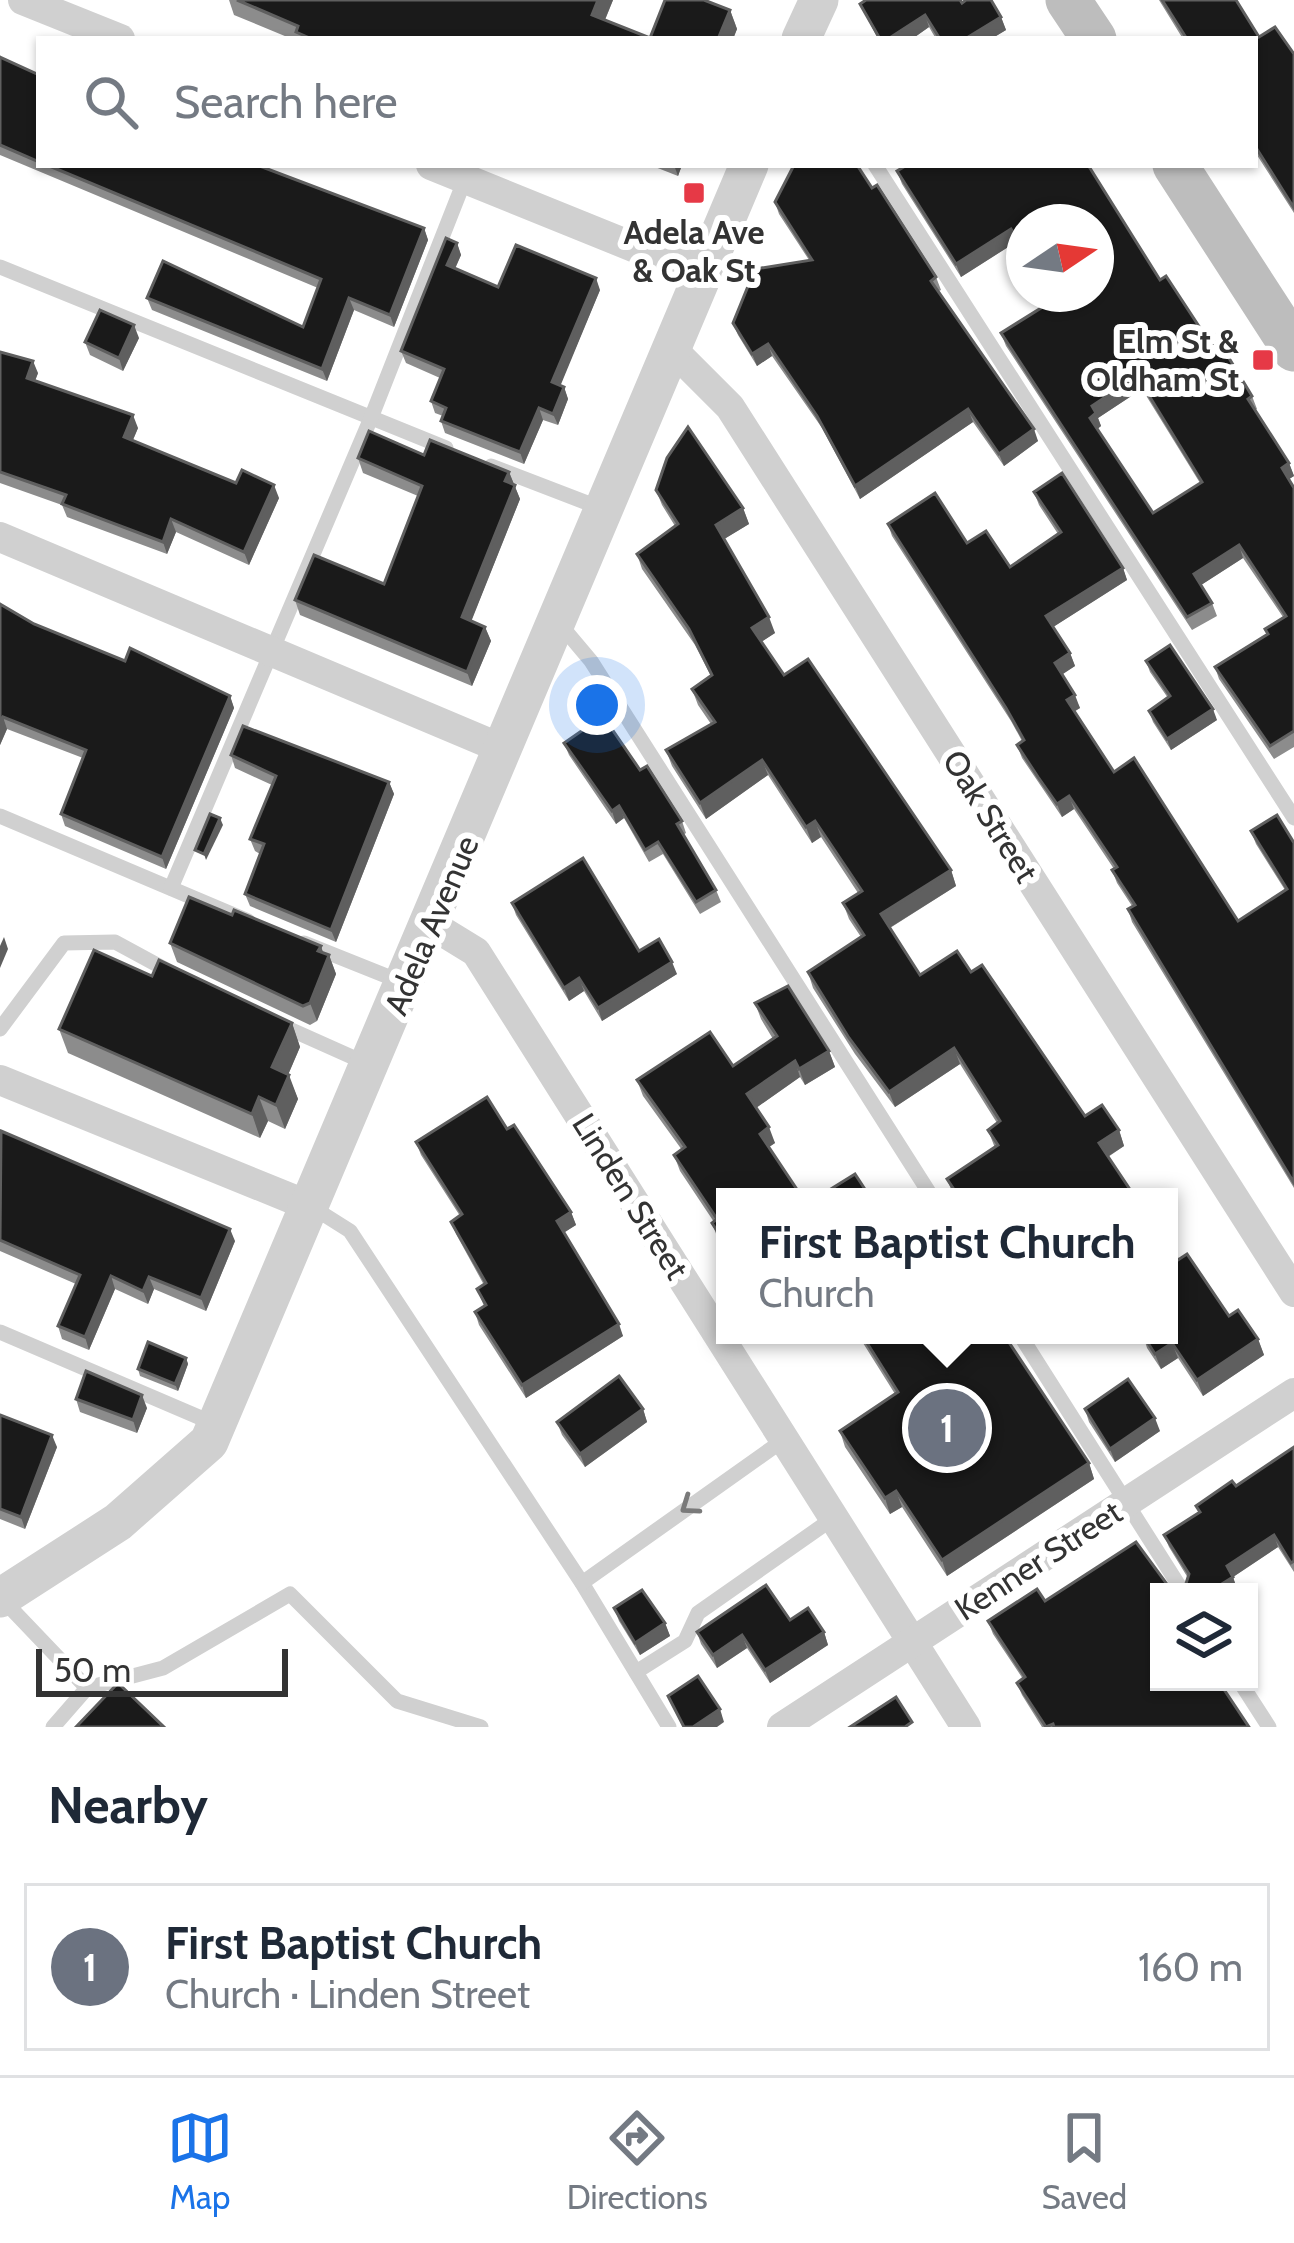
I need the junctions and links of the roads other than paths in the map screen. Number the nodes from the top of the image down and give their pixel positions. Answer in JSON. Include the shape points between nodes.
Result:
{"nodes":[{"id":1,"x":23,"y":0,"type":"edge"},
{"id":2,"x":818,"y":0,"type":"edge"},
{"id":3,"x":1068,"y":0,"type":"edge"},
{"id":4,"x":113,"y":36,"type":"edge"},
{"id":5,"x":803,"y":36,"type":"edge"},
{"id":6,"x":1092,"y":36,"type":"edge"},
{"id":7,"x":438,"y":168,"type":"edge"},
{"id":8,"x":747,"y":168,"type":"edge"},
{"id":9,"x":877,"y":168,"type":"edge"},
{"id":10,"x":1177,"y":168,"type":"edge"},
{"id":11,"x":465,"y":179,"type":"junction"},
{"id":12,"x":0,"y":267,"type":"edge"},
{"id":13,"x":705,"y":268,"type":"junction"},
{"id":14,"x":1294,"y":349,"type":"edge"},
{"id":15,"x":674,"y":350,"type":"junction"},
{"id":16,"x":371,"y":418,"type":"junction"},
{"id":17,"x":454,"y":452,"type":"edge"},
{"id":18,"x":476,"y":460,"type":"edge"},
{"id":19,"x":606,"y":510,"type":"junction"},
{"id":20,"x":0,"y":537,"type":"edge"},
{"id":21,"x":559,"y":623,"type":"junction"},
{"id":22,"x":272,"y":649,"type":"junction"},
{"id":23,"x":505,"y":749,"type":"junction"},
{"id":24,"x":0,"y":816,"type":"edge"},
{"id":25,"x":1294,"y":818,"type":"edge"},
{"id":26,"x":171,"y":888,"type":"junction"},
{"id":27,"x":432,"y":926,"type":"junction"},
{"id":28,"x":273,"y":931,"type":"edge"},
{"id":29,"x":292,"y":939,"type":"edge"},
{"id":30,"x":188,"y":982,"type":"edge"},
{"id":31,"x":407,"y":984,"type":"junction"},
{"id":32,"x":266,"y":1018,"type":"edge"},
{"id":33,"x":0,"y":1030,"type":"edge"},
{"id":34,"x":372,"y":1066,"type":"junction"},
{"id":35,"x":0,"y":1080,"type":"edge"},
{"id":36,"x":926,"y":1188,"type":"edge"},
{"id":37,"x":312,"y":1207,"type":"junction"},
{"id":38,"x":1294,"y":1292,"type":"edge"},
{"id":39,"x":716,"y":1330,"type":"edge"},
{"id":40,"x":0,"y":1332,"type":"edge"},
{"id":41,"x":725,"y":1344,"type":"edge"},
{"id":42,"x":1026,"y":1344,"type":"edge"},
{"id":43,"x":1294,"y":1394,"type":"edge"},
{"id":44,"x":218,"y":1426,"type":"junction"},
{"id":45,"x":785,"y":1439,"type":"junction"},
{"id":46,"x":1126,"y":1503,"type":"junction"},
{"id":47,"x":835,"y":1517,"type":"junction"},
{"id":48,"x":582,"y":1583,"type":"junction"},
{"id":49,"x":1177,"y":1583,"type":"edge"},
{"id":50,"x":0,"y":1597,"type":"edge"},
{"id":51,"x":911,"y":1643,"type":"junction"},
{"id":52,"x":636,"y":1672,"type":"junction"},
{"id":53,"x":87,"y":1688,"type":"junction"},
{"id":54,"x":1246,"y":1691,"type":"edge"},
{"id":55,"x":53,"y":1727,"type":"edge"},
{"id":56,"x":481,"y":1727,"type":"edge"},
{"id":57,"x":669,"y":1727,"type":"edge"},
{"id":58,"x":782,"y":1727,"type":"edge"},
{"id":59,"x":966,"y":1727,"type":"edge"},
{"id":60,"x":1269,"y":1727,"type":"edge"}],
"edges":[{"from":1,"to":4,"type":"street"},
{"from":2,"to":5,"type":"street"},
{"from":3,"to":6,"type":"main road"},
{"from":7,"to":11,"type":"street"},
{"from":8,"to":13,"type":"street","name":"Adela Avenue"},
{"from":9,"to":25,"type":"lane"},
{"from":10,"to":14,"type":"main road"},
{"from":11,"to":13,"type":"street","via":[[658,257]]},
{"from":11,"to":16,"type":"lane"},
{"from":12,"to":16,"type":"lane"},
{"from":13,"to":15,"type":"street","name":"Adela Avenue"},
{"from":15,"to":19,"type":"street","name":"Adela Avenue"},
{"from":15,"to":38,"type":"street","name":"Oak Street","via":[[730,407]]},
{"from":16,"to":17,"type":"lane"},
{"from":16,"to":22,"type":"lane"},
{"from":18,"to":19,"type":"lane"},
{"from":19,"to":21,"type":"street","name":"Adela Avenue"},
{"from":20,"to":22,"type":"street"},
{"from":21,"to":23,"type":"street","name":"Adela Avenue"},
{"from":21,"to":36,"type":"lane","via":[[591,661]]},
{"from":22,"to":23,"type":"street"},
{"from":22,"to":26,"type":"lane"},
{"from":23,"to":27,"type":"street","name":"Adela Avenue"},
{"from":24,"to":26,"type":"lane"},
{"from":26,"to":28,"type":"lane"},
{"from":27,"to":31,"type":"street","name":"Adela Avenue"},
{"from":27,"to":39,"type":"street","name":"Linden Street","via":[[476,952]]},
{"from":29,"to":31,"type":"lane"},
{"from":30,"to":33,"type":"lane","via":[[115,942],[64,943]]},
{"from":31,"to":34,"type":"street","name":"Adela Avenue"},
{"from":32,"to":34,"type":"lane"},
{"from":34,"to":37,"type":"street","name":"Adela Avenue"},
{"from":35,"to":37,"type":"street"},
{"from":37,"to":44,"type":"street","name":"Adela Avenue"},
{"from":37,"to":48,"type":"lane","via":[[350,1231]]},
{"from":40,"to":44,"type":"lane"},
{"from":41,"to":45,"type":"street","name":"Linden Street"},
{"from":42,"to":46,"type":"lane"},
{"from":43,"to":46,"type":"street","name":"Kenner Street"},
{"from":44,"to":50,"type":"street","name":"Adela Avenue","via":[[152,1495]]},
{"from":45,"to":47,"type":"street","name":"Linden Street"},
{"from":45,"to":48,"type":"lane","one_way":true},
{"from":46,"to":49,"type":"lane"},
{"from":46,"to":51,"type":"street","name":"Kenner Street"},
{"from":47,"to":51,"type":"street","name":"Linden Street"},
{"from":47,"to":52,"type":"lane","via":[[698,1612],[685,1641]]},
{"from":48,"to":52,"type":"lane"},
{"from":50,"to":53,"type":"lane"},
{"from":51,"to":58,"type":"street","name":"Kenner Street"},
{"from":51,"to":59,"type":"street","name":"Linden Street"},
{"from":52,"to":57,"type":"lane"},
{"from":53,"to":55,"type":"lane"},
{"from":53,"to":56,"type":"lane","via":[[163,1668],[290,1594],[397,1701]]},
{"from":54,"to":60,"type":"lane"}]}
